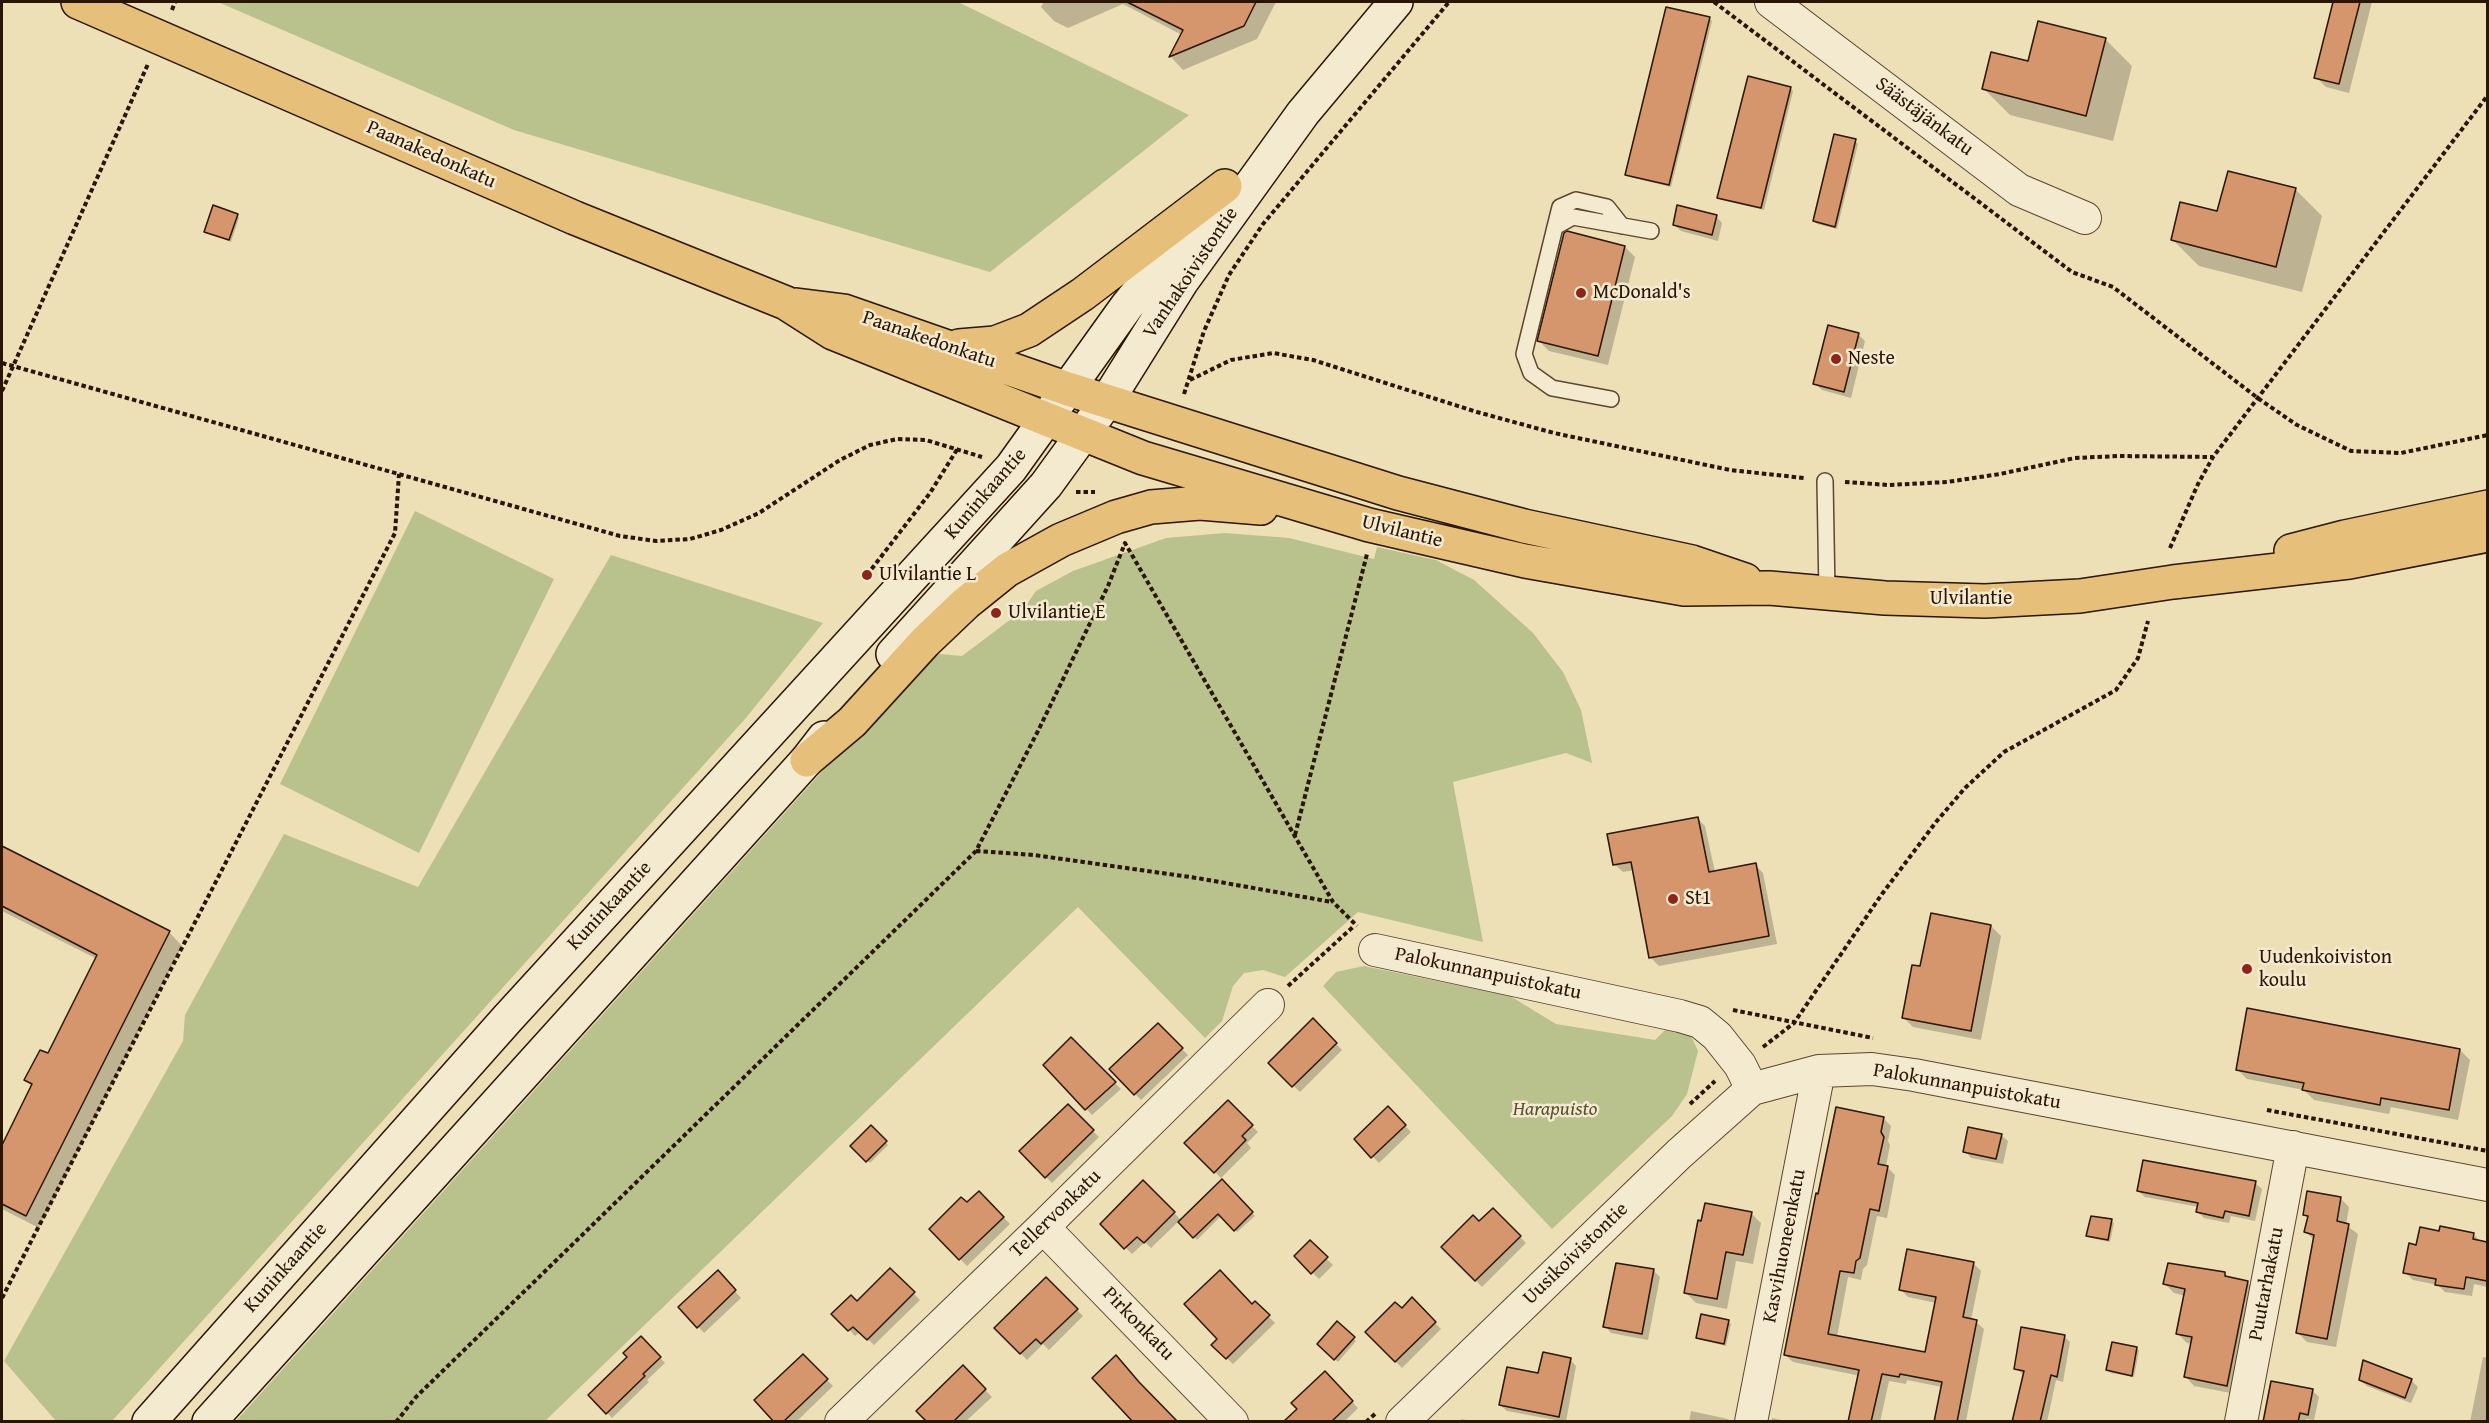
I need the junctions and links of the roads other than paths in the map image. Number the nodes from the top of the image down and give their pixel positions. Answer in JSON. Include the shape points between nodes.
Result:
{"nodes":[{"id":1,"x":78,"y":2,"type":"edge"},
{"id":2,"x":1396,"y":2,"type":"edge"},
{"id":3,"x":1771,"y":2,"type":"edge"},
{"id":4,"x":1303,"y":113,"type":"junction"},
{"id":5,"x":1225,"y":186,"type":"junction"},
{"id":6,"x":2085,"y":218,"type":"dead end"},
{"id":7,"x":1651,"y":231,"type":"dead end"},
{"id":8,"x":786,"y":303,"type":"junction"},
{"id":9,"x":950,"y":347,"type":"junction"},
{"id":10,"x":1068,"y":389,"type":"junction"},
{"id":11,"x":1611,"y":399,"type":"dead end"},
{"id":12,"x":1107,"y":401,"type":"junction"},
{"id":13,"x":1047,"y":421,"type":"junction"},
{"id":14,"x":1084,"y":435,"type":"junction"},
{"id":15,"x":1825,"y":481,"type":"road end"},
{"id":16,"x":2487,"y":507,"type":"edge"},
{"id":17,"x":2487,"y":535,"type":"edge"},
{"id":18,"x":1363,"y":538,"type":"junction"},
{"id":19,"x":2173,"y":582,"type":"junction"},
{"id":20,"x":1769,"y":588,"type":"junction"},
{"id":21,"x":1827,"y":593,"type":"junction"},
{"id":22,"x":807,"y":760,"type":"junction"},
{"id":23,"x":1370,"y":939,"type":"road end"},
{"id":24,"x":1268,"y":1005,"type":"road end"},
{"id":25,"x":1819,"y":1071,"type":"junction"},
{"id":26,"x":1746,"y":1077,"type":"junction"},
{"id":27,"x":2293,"y":1147,"type":"junction"},
{"id":28,"x":2487,"y":1185,"type":"edge"},
{"id":29,"x":1043,"y":1227,"type":"junction"},
{"id":30,"x":1389,"y":1417,"type":"edge"},
{"id":31,"x":149,"y":1422,"type":"edge"},
{"id":32,"x":209,"y":1422,"type":"edge"},
{"id":33,"x":841,"y":1422,"type":"edge"},
{"id":34,"x":1232,"y":1422,"type":"edge"},
{"id":35,"x":1751,"y":1422,"type":"edge"},
{"id":36,"x":2241,"y":1422,"type":"edge"}],
"edges":[{"from":1,"to":8,"type":"main road","name":"Paanakedonkatu","via":[[575,218]]},
{"from":2,"to":4,"type":"main road","name":"Vanhakoivistontie"},
{"from":3,"to":6,"type":"street","name":"Säästäjänkatu","via":[[2019,190]]},
{"from":4,"to":5,"type":"main road","name":"Vanhakoivistontie"},
{"from":4,"to":12,"type":"main road","name":"Vanhakoivistontie","via":[[1182,281]]},
{"from":5,"to":9,"type":"main road","via":[[1029,330],[995,344]]},
{"from":5,"to":10,"type":"main road","name":"Vanhakoivistontie","via":[[1127,306]]},
{"from":7,"to":11,"type":"lane","via":[[1573,217],[1555,227],[1524,354],[1531,373],[1552,388]]},
{"from":8,"to":9,"type":"main road","name":"Paanakedonkatu","via":[[844,311]]},
{"from":8,"to":13,"type":"main road","name":"Paanakedonkatu","via":[[833,333]]},
{"from":9,"to":10,"type":"main road","name":"Paanakedonkatu"},
{"from":10,"to":12,"type":"main road","name":"Ulvilantie"},
{"from":10,"to":13,"type":"main road","name":"Kuninkaantie"},
{"from":12,"to":14,"type":"main road","name":"Vanhakoivistontie"},
{"from":12,"to":20,"type":"main road","name":"Ulvilantie","via":[[1398,493],[1524,526],[1692,562]]},
{"from":13,"to":14,"type":"main road","name":"Ulvilantie"},
{"from":13,"to":31,"type":"main road","name":"Kuninkaantie","via":[[1011,468],[516,1009]]},
{"from":14,"to":18,"type":"main road","name":"Ulvilantie"},
{"from":14,"to":22,"type":"main road","name":"Kuninkaantie","via":[[1046,485],[853,698]]},
{"from":15,"to":21,"type":"lane"},
{"from":16,"to":19,"type":"main road","name":"Ulvilantie","via":[[2345,537]]},
{"from":17,"to":19,"type":"main road","name":"Ulvilantie","via":[[2349,562]]},
{"from":18,"to":20,"type":"main road","name":"Ulvilantie","via":[[1684,589]]},
{"from":18,"to":22,"type":"main road","via":[[1246,506],[1200,502],[1151,507],[1122,537],[1061,540],[1007,570],[966,603],[852,722]]},
{"from":19,"to":21,"type":"main road","name":"Ulvilantie","via":[[2080,596],[1985,601]]},
{"from":20,"to":21,"type":"main road","name":"Ulvilantie"},
{"from":22,"to":32,"type":"main road","name":"Kuninkaantie"},
{"from":23,"to":26,"type":"street","name":"Palokunnanpuistokatu","via":[[1700,1022],[1718,1036]]},
{"from":24,"to":29,"type":"street","name":"Tellervonkatu"},
{"from":25,"to":26,"type":"street","name":"Palokunnanpuistokatu"},
{"from":25,"to":27,"type":"street","name":"Palokunnanpuistokatu","via":[[1872,1069],[1914,1075]]},
{"from":25,"to":35,"type":"street","name":"Kasvihuoneenkatu"},
{"from":26,"to":30,"type":"street","name":"Uusikoivistontie","via":[[1679,1154]]},
{"from":27,"to":28,"type":"street","name":"Palokunnanpuistokatu"},
{"from":27,"to":36,"type":"street","name":"Puutarhakatu"},
{"from":29,"to":33,"type":"street","name":"Tellervonkatu"},
{"from":29,"to":34,"type":"street","name":"Pirkonkatu"}]}
